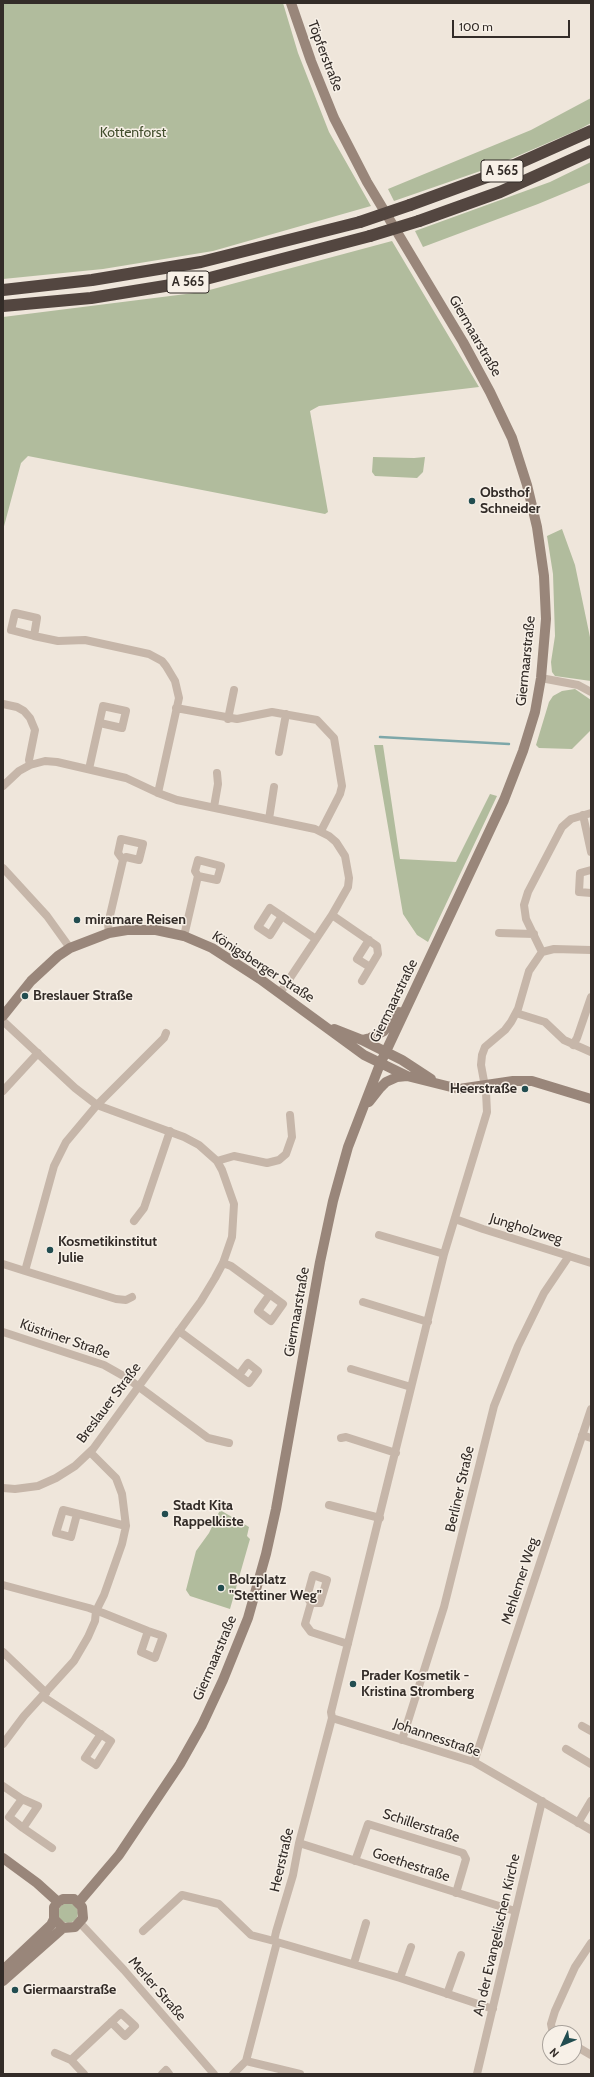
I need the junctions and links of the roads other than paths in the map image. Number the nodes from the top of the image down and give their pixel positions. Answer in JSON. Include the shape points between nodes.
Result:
{"nodes":[{"id":1,"x":292,"y":3,"type":"edge"},
{"id":2,"x":334,"y":118,"type":"joint"},
{"id":3,"x":591,"y":131,"type":"edge"},
{"id":4,"x":591,"y":151,"type":"edge"},
{"id":5,"x":3,"y":290,"type":"edge"},
{"id":6,"x":3,"y":306,"type":"edge"},
{"id":7,"x":34,"y":636,"type":"dead end"},
{"id":8,"x":541,"y":678,"type":"junction"},
{"id":9,"x":234,"y":690,"type":"dead end"},
{"id":10,"x":591,"y":692,"type":"edge"},
{"id":11,"x":5,"y":707,"type":"edge"},
{"id":12,"x":176,"y":708,"type":"junction"},
{"id":13,"x":286,"y":714,"type":"junction"},
{"id":14,"x":228,"y":719,"type":"junction"},
{"id":15,"x":100,"y":723,"type":"dead end"},
{"id":16,"x":279,"y":752,"type":"dead end"},
{"id":17,"x":30,"y":765,"type":"junction"},
{"id":18,"x":89,"y":769,"type":"junction"},
{"id":19,"x":217,"y":773,"type":"dead end"},
{"id":20,"x":3,"y":786,"type":"edge"},
{"id":21,"x":274,"y":787,"type":"dead end"},
{"id":22,"x":158,"y":793,"type":"junction"},
{"id":23,"x":214,"y":807,"type":"junction"},
{"id":24,"x":587,"y":814,"type":"edge"},
{"id":25,"x":269,"y":819,"type":"junction"},
{"id":26,"x":321,"y":831,"type":"junction"},
{"id":27,"x":591,"y":852,"type":"edge"},
{"id":28,"x":123,"y":860,"type":"dead end"},
{"id":29,"x":3,"y":868,"type":"edge"},
{"id":30,"x":591,"y":870,"type":"edge"},
{"id":31,"x":198,"y":876,"type":"dead end"},
{"id":32,"x":591,"y":893,"type":"edge"},
{"id":33,"x":332,"y":915,"type":"junction"},
{"id":34,"x":282,"y":916,"type":"dead end"},
{"id":35,"x":109,"y":933,"type":"junction"},
{"id":36,"x":499,"y":933,"type":"dead end"},
{"id":37,"x":534,"y":934,"type":"junction"},
{"id":38,"x":184,"y":936,"type":"junction"},
{"id":39,"x":316,"y":939,"type":"junction"},
{"id":40,"x":369,"y":940,"type":"junction"},
{"id":41,"x":70,"y":948,"type":"junction"},
{"id":42,"x":591,"y":950,"type":"edge"},
{"id":43,"x":542,"y":952,"type":"junction"},
{"id":44,"x":370,"y":967,"type":"junction"},
{"id":45,"x":362,"y":981,"type":"dead end"},
{"id":46,"x":280,"y":993,"type":"junction"},
{"id":47,"x":591,"y":997,"type":"edge"},
{"id":48,"x":410,"y":999,"type":"junction"},
{"id":49,"x":516,"y":1013,"type":"junction"},
{"id":50,"x":3,"y":1016,"type":"edge"},
{"id":51,"x":3,"y":1021,"type":"edge"},
{"id":52,"x":324,"y":1025,"type":"junction"},
{"id":53,"x":166,"y":1033,"type":"dead end"},
{"id":54,"x":362,"y":1040,"type":"junction"},
{"id":55,"x":573,"y":1045,"type":"junction"},
{"id":56,"x":38,"y":1052,"type":"junction"},
{"id":57,"x":385,"y":1052,"type":"junction"},
{"id":58,"x":591,"y":1052,"type":"edge"},
{"id":59,"x":380,"y":1064,"type":"junction"},
{"id":60,"x":407,"y":1076,"type":"junction"},
{"id":61,"x":436,"y":1082,"type":"junction"},
{"id":62,"x":485,"y":1086,"type":"junction"},
{"id":63,"x":3,"y":1090,"type":"edge"},
{"id":64,"x":591,"y":1099,"type":"edge"},
{"id":65,"x":97,"y":1105,"type":"junction"},
{"id":66,"x":361,"y":1114,"type":"junction"},
{"id":67,"x":290,"y":1115,"type":"dead end"},
{"id":68,"x":170,"y":1132,"type":"junction"},
{"id":69,"x":217,"y":1162,"type":"junction"},
{"id":70,"x":455,"y":1219,"type":"junction"},
{"id":71,"x":134,"y":1221,"type":"dead end"},
{"id":72,"x":379,"y":1235,"type":"dead end"},
{"id":73,"x":444,"y":1254,"type":"junction"},
{"id":74,"x":569,"y":1256,"type":"junction"},
{"id":75,"x":223,"y":1263,"type":"junction"},
{"id":76,"x":591,"y":1263,"type":"edge"},
{"id":77,"x":3,"y":1264,"type":"edge"},
{"id":78,"x":25,"y":1270,"type":"junction"},
{"id":79,"x":270,"y":1294,"type":"dead end"},
{"id":80,"x":132,"y":1297,"type":"dead end"},
{"id":81,"x":364,"y":1302,"type":"dead end"},
{"id":82,"x":428,"y":1322,"type":"junction"},
{"id":83,"x":179,"y":1331,"type":"junction"},
{"id":84,"x":3,"y":1332,"type":"edge"},
{"id":85,"x":351,"y":1369,"type":"dead end"},
{"id":86,"x":239,"y":1375,"type":"dead end"},
{"id":87,"x":138,"y":1386,"type":"junction"},
{"id":88,"x":411,"y":1387,"type":"junction"},
{"id":89,"x":591,"y":1409,"type":"edge"},
{"id":90,"x":582,"y":1435,"type":"junction"},
{"id":91,"x":341,"y":1438,"type":"dead end"},
{"id":92,"x":591,"y":1438,"type":"edge"},
{"id":93,"x":229,"y":1443,"type":"dead end"},
{"id":94,"x":90,"y":1452,"type":"junction"},
{"id":95,"x":396,"y":1453,"type":"junction"},
{"id":96,"x":3,"y":1488,"type":"edge"},
{"id":97,"x":329,"y":1504,"type":"dead end"},
{"id":98,"x":77,"y":1514,"type":"dead end"},
{"id":99,"x":380,"y":1518,"type":"junction"},
{"id":100,"x":126,"y":1526,"type":"junction"},
{"id":101,"x":3,"y":1585,"type":"edge"},
{"id":102,"x":310,"y":1602,"type":"dead end"},
{"id":103,"x":96,"y":1611,"type":"junction"},
{"id":104,"x":148,"y":1631,"type":"dead end"},
{"id":105,"x":348,"y":1644,"type":"junction"},
{"id":106,"x":4,"y":1656,"type":"edge"},
{"id":107,"x":44,"y":1695,"type":"junction"},
{"id":108,"x":332,"y":1718,"type":"junction"},
{"id":109,"x":582,"y":1726,"type":"dead end"},
{"id":110,"x":591,"y":1731,"type":"edge"},
{"id":111,"x":101,"y":1734,"type":"dead end"},
{"id":112,"x":402,"y":1740,"type":"junction"},
{"id":113,"x":3,"y":1744,"type":"edge"},
{"id":114,"x":566,"y":1749,"type":"dead end"},
{"id":115,"x":474,"y":1762,"type":"junction"},
{"id":116,"x":591,"y":1764,"type":"edge"},
{"id":117,"x":3,"y":1786,"type":"edge"},
{"id":118,"x":22,"y":1799,"type":"junction"},
{"id":119,"x":542,"y":1801,"type":"junction"},
{"id":120,"x":591,"y":1801,"type":"edge"},
{"id":121,"x":578,"y":1823,"type":"junction"},
{"id":122,"x":23,"y":1828,"type":"junction"},
{"id":123,"x":591,"y":1830,"type":"edge"},
{"id":124,"x":299,"y":1843,"type":"junction"},
{"id":125,"x":52,"y":1848,"type":"dead end"},
{"id":126,"x":3,"y":1858,"type":"edge"},
{"id":127,"x":355,"y":1861,"type":"junction"},
{"id":128,"x":456,"y":1893,"type":"junction"},
{"id":129,"x":58,"y":1902,"type":"junction"},
{"id":130,"x":79,"y":1902,"type":"junction"},
{"id":131,"x":515,"y":1911,"type":"junction"},
{"id":132,"x":54,"y":1919,"type":"junction"},
{"id":133,"x":80,"y":1923,"type":"junction"},
{"id":134,"x":366,"y":1923,"type":"dead end"},
{"id":135,"x":63,"y":1928,"type":"junction"},
{"id":136,"x":143,"y":1931,"type":"dead end"},
{"id":137,"x":275,"y":1942,"type":"junction"},
{"id":138,"x":591,"y":1943,"type":"edge"},
{"id":139,"x":411,"y":1947,"type":"dead end"},
{"id":140,"x":461,"y":1955,"type":"dead end"},
{"id":141,"x":354,"y":1964,"type":"junction"},
{"id":142,"x":3,"y":1970,"type":"edge"},
{"id":143,"x":400,"y":1978,"type":"junction"},
{"id":144,"x":3,"y":1981,"type":"edge"},
{"id":145,"x":447,"y":1994,"type":"junction"},
{"id":146,"x":493,"y":2009,"type":"junction"},
{"id":147,"x":112,"y":2022,"type":"dead end"},
{"id":148,"x":551,"y":2025,"type":"edge"},
{"id":149,"x":582,"y":2050,"type":"edge"},
{"id":150,"x":55,"y":2053,"type":"dead end"},
{"id":151,"x":591,"y":2055,"type":"edge"},
{"id":152,"x":71,"y":2060,"type":"junction"},
{"id":153,"x":246,"y":2061,"type":"junction"},
{"id":154,"x":84,"y":2074,"type":"edge"},
{"id":155,"x":162,"y":2074,"type":"edge"},
{"id":156,"x":170,"y":2074,"type":"edge"},
{"id":157,"x":214,"y":2074,"type":"edge"},
{"id":158,"x":232,"y":2074,"type":"edge"},
{"id":159,"x":300,"y":2074,"type":"edge"},
{"id":160,"x":477,"y":2074,"type":"edge"}],
"edges":[{"from":1,"to":2,"type":"main road","name":"Töpferstraße","via":[[311,61]]},
{"from":2,"to":8,"type":"main road","name":"Giermaarstraße","via":[[367,182],[463,342],[512,438],[537,527],[544,576],[546,619]]},
{"from":3,"to":5,"type":"highway","number":"A 565","bridge":true,"via":[[492,175],[360,222],[201,262],[92,280]]},
{"from":4,"to":6,"type":"highway","number":"A 565","bridge":true,"via":[[500,192],[370,236],[202,280],[91,298]]},
{"from":7,"to":12,"type":"street","via":[[58,641],[85,640],[153,656],[162,661],[175,681],[179,692]]},
{"from":8,"to":10,"type":"street","via":[[578,685]]},
{"from":8,"to":48,"type":"main road","name":"Giermaarstraße","via":[[535,712],[504,800]]},
{"from":9,"to":14,"type":"street"},
{"from":11,"to":17,"type":"street","via":[[24,711],[30,718],[35,730]]},
{"from":12,"to":14,"type":"street"},
{"from":12,"to":22,"type":"street"},
{"from":13,"to":14,"type":"street","via":[[272,712],[245,719]]},
{"from":13,"to":16,"type":"street"},
{"from":13,"to":26,"type":"street","via":[[317,720],[334,738],[342,786]]},
{"from":15,"to":18,"type":"street"},
{"from":17,"to":18,"type":"street","via":[[51,762]]},
{"from":17,"to":20,"type":"street","via":[[19,771]]},
{"from":18,"to":22,"type":"street","via":[[126,778]]},
{"from":19,"to":23,"type":"street"},
{"from":21,"to":25,"type":"street"},
{"from":22,"to":23,"type":"street","via":[[177,800]]},
{"from":23,"to":25,"type":"street"},
{"from":24,"to":27,"type":"street"},
{"from":24,"to":37,"type":"street","via":[[571,819],[562,827],[528,892],[524,905],[526,919]]},
{"from":25,"to":26,"type":"street"},
{"from":26,"to":33,"type":"street","via":[[336,842],[348,865],[348,887]]},
{"from":28,"to":35,"type":"street","via":[[108,924]]},
{"from":29,"to":41,"type":"street","via":[[47,916]]},
{"from":30,"to":32,"type":"street","via":[[580,873],[579,892]]},
{"from":31,"to":38,"type":"street"},
{"from":33,"to":39,"type":"street"},
{"from":33,"to":40,"type":"street"},
{"from":34,"to":39,"type":"street"},
{"from":35,"to":38,"type":"main road","name":"Königsberger Straße","via":[[145,930]]},
{"from":35,"to":41,"type":"main road","name":"Königsberger Straße"},
{"from":36,"to":37,"type":"street"},
{"from":37,"to":43,"type":"street"},
{"from":38,"to":46,"type":"main road","name":"Königsberger Straße","via":[[212,948]]},
{"from":39,"to":46,"type":"street"},
{"from":40,"to":44,"type":"street","via":[[377,946],[378,954]]},
{"from":40,"to":44,"type":"street","via":[[357,958]]},
{"from":41,"to":50,"type":"main road","name":"Königsberger Straße","via":[[31,981]]},
{"from":42,"to":43,"type":"street","via":[[554,949]]},
{"from":43,"to":49,"type":"street","via":[[529,971]]},
{"from":44,"to":45,"type":"street"},
{"from":46,"to":52,"type":"main road","name":"Königsberger Straße"},
{"from":47,"to":55,"type":"street"},
{"from":48,"to":54,"type":"main road","via":[[384,1031]]},
{"from":48,"to":57,"type":"main road","name":"Giermaarstraße"},
{"from":49,"to":55,"type":"street","via":[[545,1022]]},
{"from":49,"to":62,"type":"street","via":[[505,1030],[485,1047],[481,1065]]},
{"from":51,"to":56,"type":"street","name":"Breslauer Straße"},
{"from":52,"to":54,"type":"main road","name":"Königsberger Straße"},
{"from":52,"to":59,"type":"main road","name":"Königsberger Straße"},
{"from":53,"to":65,"type":"street","via":[[164,1038]]},
{"from":54,"to":57,"type":"main road","name":"Königsberger Straße"},
{"from":55,"to":58,"type":"street"},
{"from":56,"to":63,"type":"street"},
{"from":56,"to":65,"type":"street","name":"Breslauer Straße"},
{"from":57,"to":59,"type":"main road","name":"Giermaarstraße"},
{"from":57,"to":61,"type":"main road","name":"Königsberger Straße"},
{"from":59,"to":60,"type":"main road","name":"Königsberger Straße"},
{"from":59,"to":66,"type":"main road","name":"Giermaarstraße"},
{"from":60,"to":61,"type":"main road","name":"Königsberger Straße"},
{"from":60,"to":66,"type":"main road","via":[[397,1077],[380,1088]]},
{"from":61,"to":62,"type":"main road","via":[[459,1089]]},
{"from":62,"to":64,"type":"main road","via":[[513,1081],[532,1082]]},
{"from":62,"to":70,"type":"street","name":"Heerstraße","via":[[487,1112]]},
{"from":65,"to":68,"type":"street","name":"Breslauer Straße"},
{"from":65,"to":78,"type":"street","via":[[66,1142],[54,1166]]},
{"from":66,"to":130,"type":"main road","name":"Giermaarstraße","via":[[348,1147],[333,1201],[276,1509],[248,1618],[220,1687],[180,1764],[119,1855]]},
{"from":67,"to":69,"type":"street","via":[[292,1137],[286,1154],[279,1160],[267,1163],[234,1156]]},
{"from":68,"to":69,"type":"street","name":"Breslauer Straße","via":[[199,1145]]},
{"from":68,"to":71,"type":"street","via":[[144,1208]]},
{"from":69,"to":75,"type":"street","name":"Breslauer Straße","via":[[227,1180],[234,1204],[232,1237]]},
{"from":70,"to":73,"type":"street","name":"Heerstraße"},
{"from":70,"to":74,"type":"street","name":"Jungholzweg"},
{"from":72,"to":73,"type":"street"},
{"from":73,"to":82,"type":"street","name":"Heerstraße"},
{"from":74,"to":76,"type":"street","name":"Jungholzweg"},
{"from":74,"to":112,"type":"street","name":"Berliner Straße","via":[[541,1299],[518,1346],[494,1406],[444,1607]]},
{"from":75,"to":79,"type":"street"},
{"from":75,"to":83,"type":"street","name":"Breslauer Straße"},
{"from":77,"to":78,"type":"street"},
{"from":78,"to":80,"type":"street","via":[[116,1299],[126,1300]]},
{"from":81,"to":82,"type":"street"},
{"from":82,"to":88,"type":"street","name":"Heerstraße"},
{"from":83,"to":86,"type":"street"},
{"from":83,"to":87,"type":"street","name":"Breslauer Straße"},
{"from":84,"to":87,"type":"street","name":"Küstriner Straße","via":[[104,1365]]},
{"from":85,"to":88,"type":"street"},
{"from":87,"to":93,"type":"street","name":"Küstriner Straße","via":[[208,1438]]},
{"from":87,"to":94,"type":"street","name":"Breslauer Straße"},
{"from":88,"to":95,"type":"street","name":"Heerstraße"},
{"from":89,"to":90,"type":"street","name":"Mehlemer Weg"},
{"from":90,"to":92,"type":"street"},
{"from":90,"to":115,"type":"street","name":"Mehlemer Weg"},
{"from":91,"to":95,"type":"street","via":[[346,1437]]},
{"from":94,"to":96,"type":"street","name":"Breslauer Straße","via":[[75,1466],[56,1478],[33,1487]]},
{"from":94,"to":100,"type":"street","via":[[116,1478],[126,1510]]},
{"from":95,"to":99,"type":"street","name":"Heerstraße"},
{"from":97,"to":99,"type":"street"},
{"from":98,"to":100,"type":"street"},
{"from":99,"to":105,"type":"street","name":"Heerstraße"},
{"from":100,"to":103,"type":"street","via":[[112,1574]]},
{"from":101,"to":103,"type":"street"},
{"from":102,"to":105,"type":"street","via":[[305,1618],[307,1629]]},
{"from":103,"to":104,"type":"street"},
{"from":103,"to":107,"type":"street","via":[[88,1637],[74,1661]]},
{"from":105,"to":108,"type":"street","name":"Heerstraße","via":[[331,1712]]},
{"from":106,"to":107,"type":"street"},
{"from":107,"to":111,"type":"street"},
{"from":107,"to":113,"type":"street"},
{"from":108,"to":112,"type":"street","name":"Johannesstraße"},
{"from":108,"to":124,"type":"street","name":"Heerstraße"},
{"from":109,"to":110,"type":"street"},
{"from":112,"to":115,"type":"street","name":"Johannesstraße"},
{"from":114,"to":116,"type":"street"},
{"from":115,"to":119,"type":"street","name":"Johannesstraße"},
{"from":117,"to":118,"type":"street"},
{"from":118,"to":122,"type":"street","via":[[9,1818]]},
{"from":118,"to":122,"type":"street","via":[[38,1806]]},
{"from":119,"to":121,"type":"street","name":"Johannesstraße"},
{"from":119,"to":131,"type":"street","name":"An der Evangelischen Kirche"},
{"from":120,"to":121,"type":"street"},
{"from":121,"to":123,"type":"street","name":"Johannesstraße"},
{"from":122,"to":125,"type":"street"},
{"from":124,"to":127,"type":"street","name":"Goethestraße"},
{"from":124,"to":137,"type":"street","name":"Heerstraße"},
{"from":126,"to":129,"type":"main road"},
{"from":127,"to":128,"type":"street","name":"Goethestraße"},
{"from":127,"to":128,"type":"street","name":"Schillerstraße","via":[[368,1824],[463,1853],[466,1859]]},
{"from":128,"to":131,"type":"street","name":"Goethestraße"},
{"from":129,"to":130,"type":"main road","via":[[68,1898]]},
{"from":129,"to":132,"type":"main road","via":[[54,1907]]},
{"from":130,"to":133,"type":"main road","via":[[84,1913]]},
{"from":131,"to":146,"type":"street","name":"An der Evangelischen Kirche"},
{"from":132,"to":135,"type":"main road"},
{"from":132,"to":142,"type":"main road","via":[[31,1945]]},
{"from":133,"to":135,"type":"main road","via":[[75,1927]]},
{"from":133,"to":157,"type":"street","name":"Merler Straße"},
{"from":134,"to":141,"type":"street"},
{"from":135,"to":144,"type":"main road"},
{"from":136,"to":137,"type":"street","via":[[182,1895],[219,1904],[251,1935]]},
{"from":137,"to":141,"type":"street"},
{"from":137,"to":153,"type":"street","name":"Heerstraße"},
{"from":138,"to":148,"type":"street","via":[[575,1967],[554,2011]]},
{"from":139,"to":143,"type":"street"},
{"from":140,"to":145,"type":"street"},
{"from":141,"to":143,"type":"street"},
{"from":143,"to":145,"type":"street"},
{"from":145,"to":146,"type":"street"},
{"from":146,"to":160,"type":"street","name":"An der Evangelischen Kirche"},
{"from":147,"to":152,"type":"street"},
{"from":149,"to":151,"type":"street"},
{"from":150,"to":152,"type":"street"},
{"from":152,"to":154,"type":"street"},
{"from":153,"to":158,"type":"street"},
{"from":153,"to":159,"type":"street"},
{"from":155,"to":156,"type":"street","via":[[166,2070]]}]}
